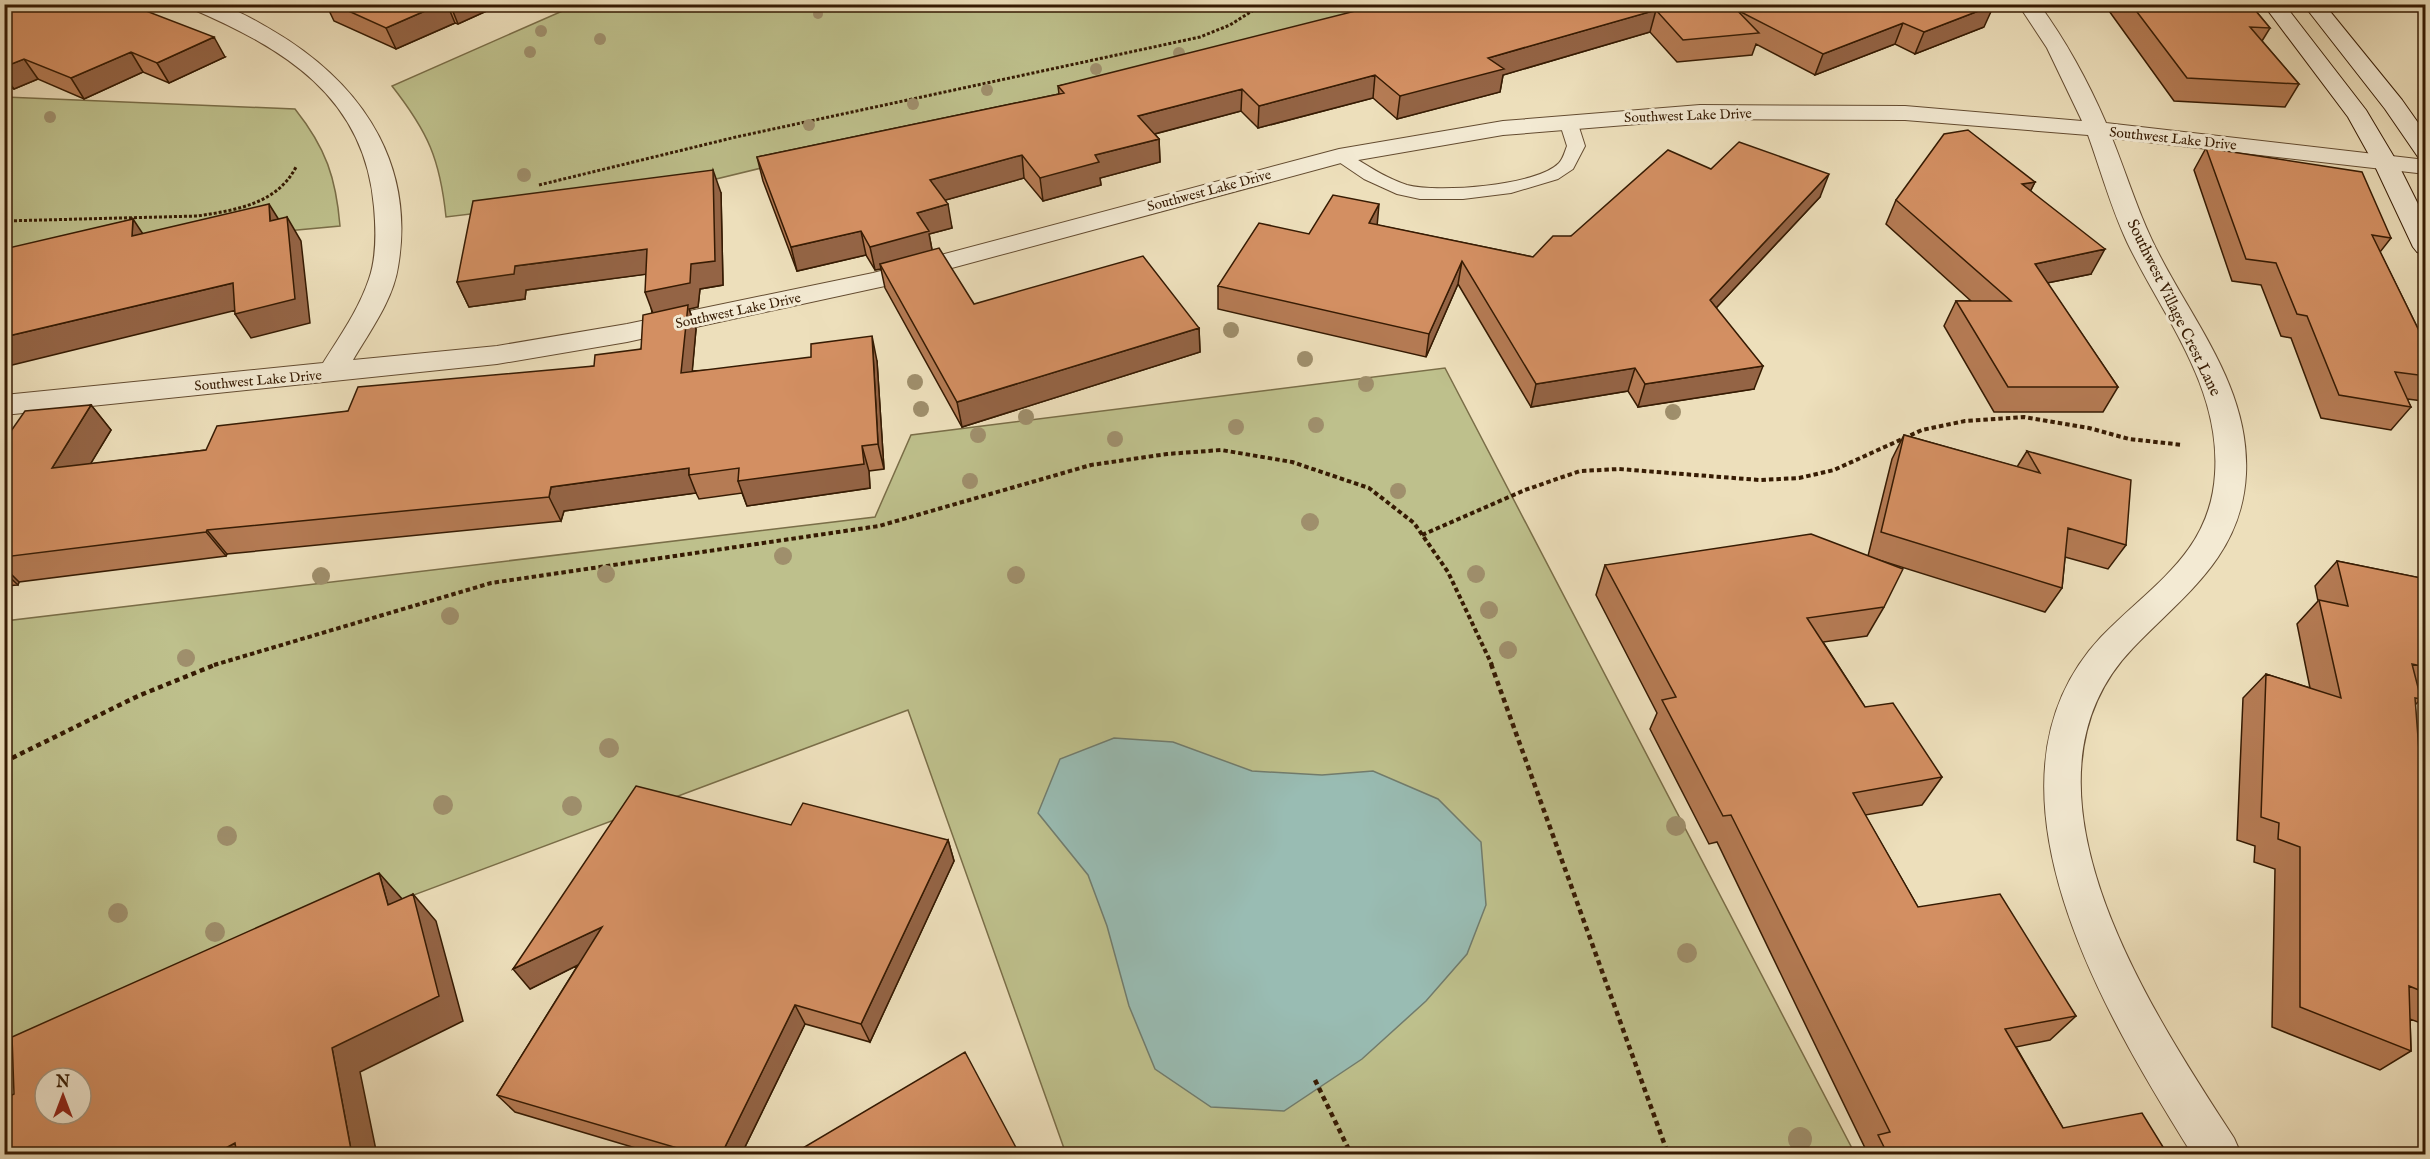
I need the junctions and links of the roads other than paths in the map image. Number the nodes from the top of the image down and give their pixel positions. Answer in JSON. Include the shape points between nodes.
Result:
{"nodes":[{"id":1,"x":197,"y":4,"type":"edge"},
{"id":2,"x":2028,"y":4,"type":"edge"},
{"id":3,"x":2273,"y":4,"type":"edge"},
{"id":4,"x":2313,"y":4,"type":"edge"},
{"id":5,"x":1568,"y":121,"type":"junction"},
{"id":6,"x":2097,"y":129,"type":"junction"},
{"id":7,"x":2426,"y":152,"type":"edge"},
{"id":8,"x":1339,"y":156,"type":"junction"},
{"id":9,"x":2385,"y":162,"type":"junction"},
{"id":10,"x":2426,"y":167,"type":"edge"},
{"id":11,"x":2426,"y":247,"type":"edge"},
{"id":12,"x":332,"y":373,"type":"junction"},
{"id":13,"x":4,"y":405,"type":"edge"},
{"id":14,"x":2218,"y":1155,"type":"edge"}],
"edges":[{"from":1,"to":12,"type":"street","via":[[253,29],[304,61],[361,117],[379,155],[388,199],[386,261],[381,280]]},
{"from":2,"to":6,"type":"street","name":"Southwest Village Crest Lane","via":[[2070,71]]},
{"from":3,"to":9,"type":"street","via":[[2358,116]]},
{"from":4,"to":7,"type":"street","via":[[2394,105]]},
{"from":5,"to":6,"type":"street","name":"Southwest Lake Drive","via":[[1700,112],[1836,111],[1973,117]]},
{"from":5,"to":8,"type":"street","name":"Southwest Lake Drive"},
{"from":5,"to":8,"type":"lane","via":[[1576,147],[1566,166],[1528,183],[1472,194],[1406,190]]},
{"from":6,"to":9,"type":"street","name":"Southwest Lake Drive"},
{"from":6,"to":14,"type":"street","name":"Southwest Village Crest Lane","via":[[2139,240],[2210,371],[2223,407],[2230,478],[2224,512],[2191,573],[2110,650],[2087,683],[2070,725],[2063,776],[2066,834],[2083,904],[2116,984],[2163,1069]]},
{"from":8,"to":12,"type":"street","name":"Southwest Lake Drive","via":[[876,280],[764,305],[497,355]]},
{"from":9,"to":10,"type":"street","name":"Southwest Lake Drive"},
{"from":9,"to":11,"type":"street"},
{"from":12,"to":13,"type":"street","name":"Southwest Lake Drive"}]}
